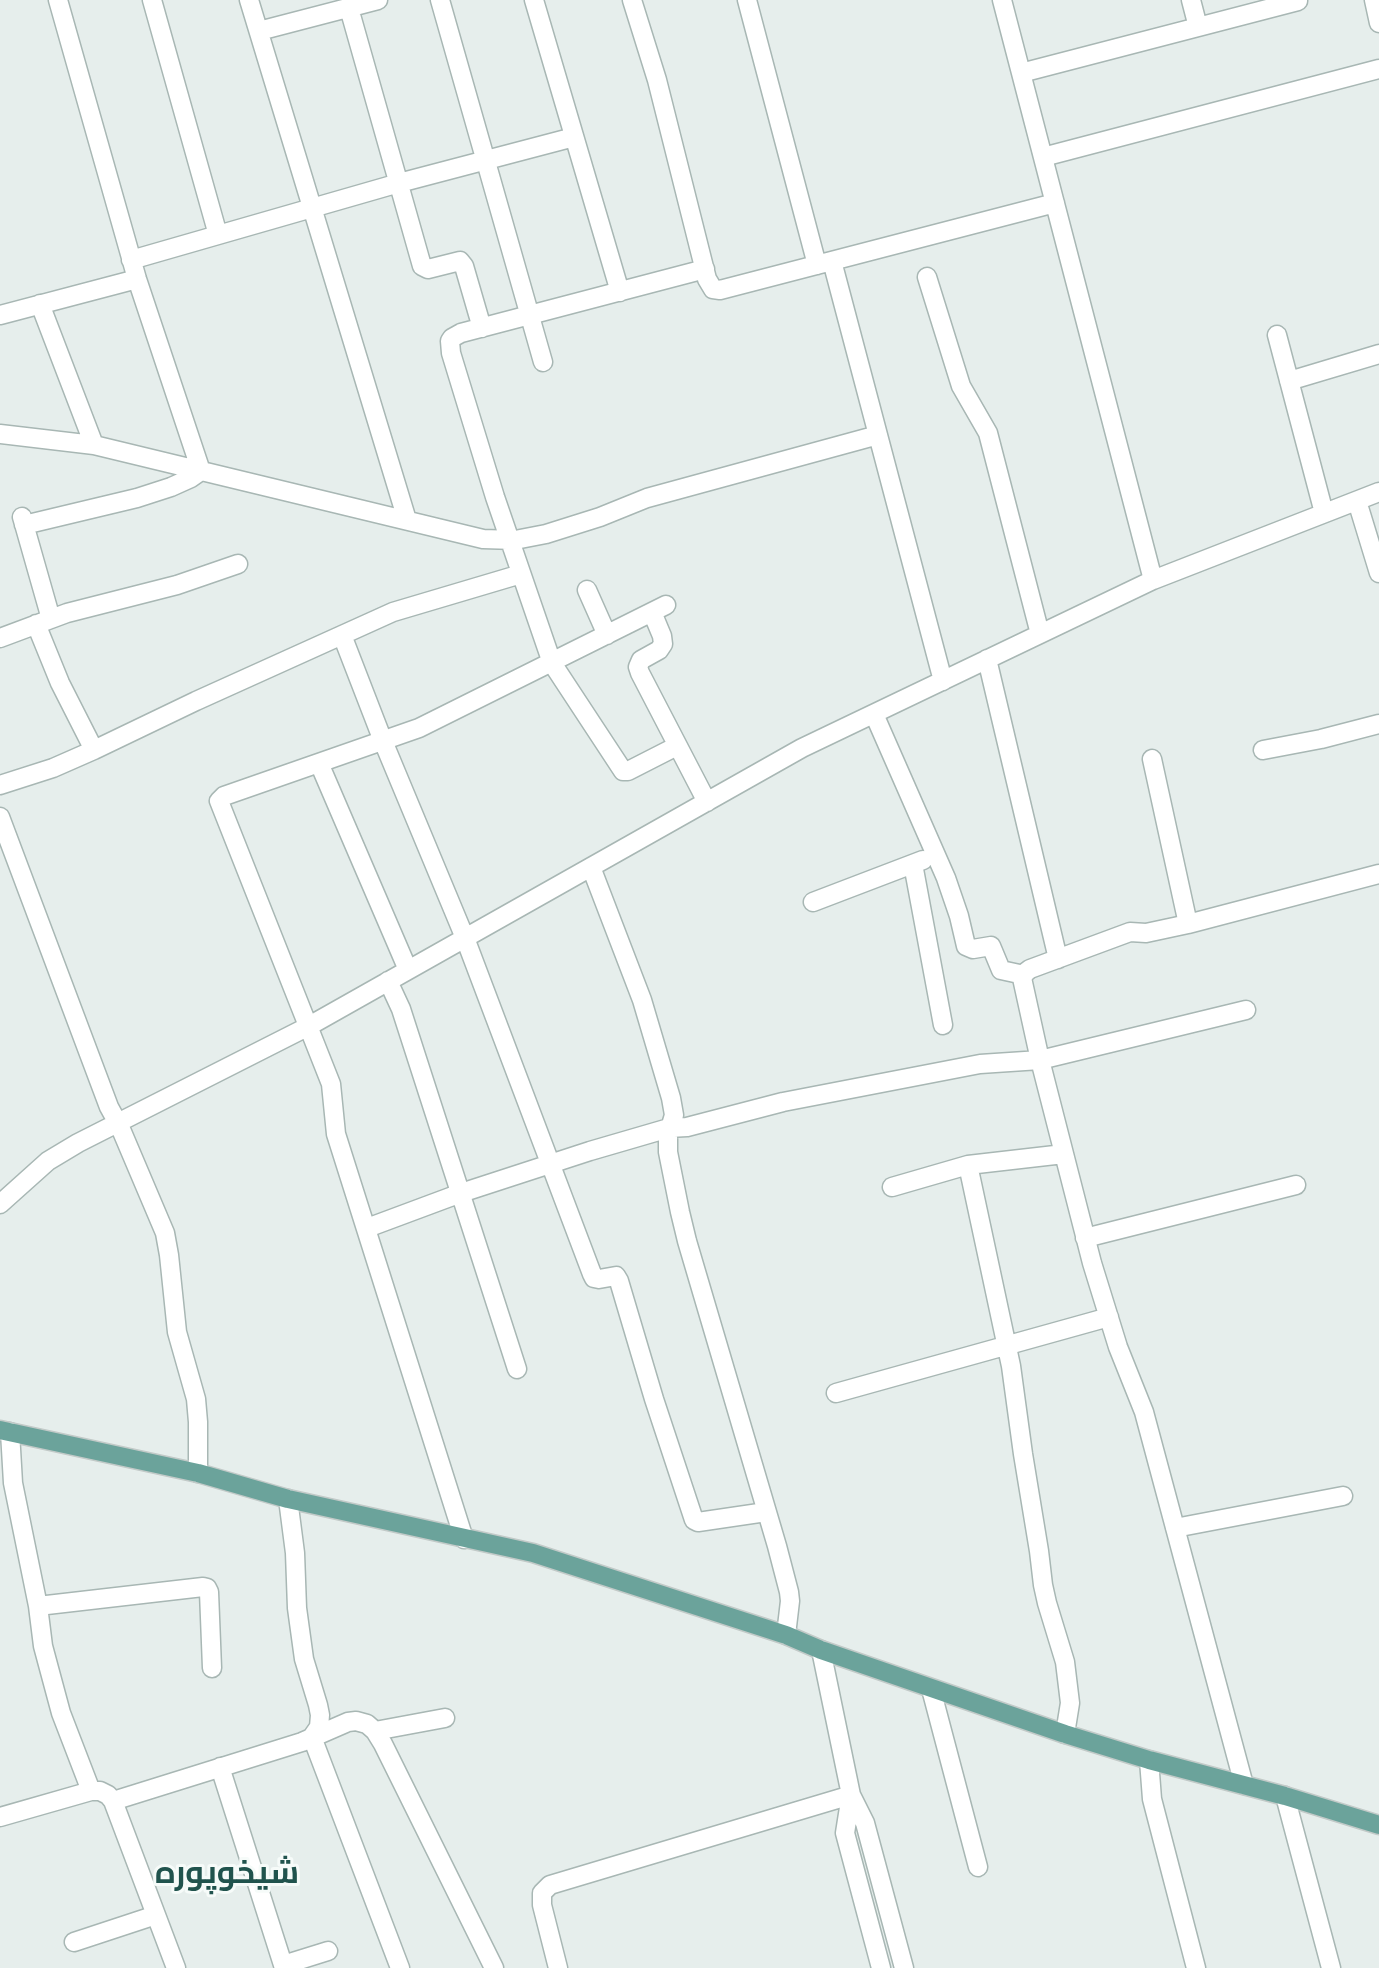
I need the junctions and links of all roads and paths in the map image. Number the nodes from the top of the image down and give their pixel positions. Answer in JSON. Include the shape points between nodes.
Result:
{"nodes":[{"id":1,"x":58,"y":0,"type":"edge"},
{"id":2,"x":152,"y":0,"type":"edge"},
{"id":3,"x":249,"y":0,"type":"edge"},
{"id":4,"x":378,"y":0,"type":"edge"},
{"id":5,"x":440,"y":0,"type":"edge"},
{"id":6,"x":534,"y":0,"type":"edge"},
{"id":7,"x":632,"y":0,"type":"edge"},
{"id":8,"x":747,"y":0,"type":"edge"},
{"id":9,"x":1002,"y":0,"type":"edge"},
{"id":10,"x":1191,"y":0,"type":"edge"},
{"id":11,"x":1374,"y":0,"type":"edge"},
{"id":12,"x":1298,"y":1,"type":"edge"},
{"id":13,"x":349,"y":8,"type":"junction"},
{"id":14,"x":1379,"y":23,"type":"edge"},
{"id":15,"x":1198,"y":27,"type":"junction"},
{"id":16,"x":259,"y":31,"type":"junction"},
{"id":17,"x":1379,"y":69,"type":"edge"},
{"id":18,"x":1021,"y":73,"type":"junction"},
{"id":19,"x":574,"y":137,"type":"junction"},
{"id":20,"x":1043,"y":157,"type":"junction"},
{"id":21,"x":486,"y":160,"type":"junction"},
{"id":22,"x":399,"y":183,"type":"junction"},
{"id":23,"x":1055,"y":203,"type":"junction"},
{"id":24,"x":313,"y":208,"type":"junction"},
{"id":25,"x":218,"y":235,"type":"junction"},
{"id":26,"x":131,"y":260,"type":"junction"},
{"id":27,"x":825,"y":263,"type":"junction"},
{"id":28,"x":705,"y":269,"type":"junction"},
{"id":29,"x":927,"y":277,"type":"dead end"},
{"id":30,"x":137,"y":279,"type":"junction"},
{"id":31,"x":620,"y":292,"type":"junction"},
{"id":32,"x":40,"y":304,"type":"junction"},
{"id":33,"x":0,"y":315,"type":"edge"},
{"id":34,"x":529,"y":315,"type":"junction"},
{"id":35,"x":482,"y":328,"type":"junction"},
{"id":36,"x":1277,"y":335,"type":"dead end"},
{"id":37,"x":1379,"y":354,"type":"edge"},
{"id":38,"x":543,"y":362,"type":"dead end"},
{"id":39,"x":1289,"y":381,"type":"junction"},
{"id":40,"x":0,"y":434,"type":"edge"},
{"id":41,"x":878,"y":435,"type":"junction"},
{"id":42,"x":94,"y":446,"type":"junction"},
{"id":43,"x":201,"y":471,"type":"junction"},
{"id":44,"x":1379,"y":492,"type":"edge"},
{"id":45,"x":1357,"y":501,"type":"junction"},
{"id":46,"x":1324,"y":513,"type":"junction"},
{"id":47,"x":407,"y":520,"type":"junction"},
{"id":48,"x":509,"y":540,"type":"junction"},
{"id":49,"x":238,"y":564,"type":"dead end"},
{"id":50,"x":1379,"y":573,"type":"edge"},
{"id":51,"x":521,"y":574,"type":"junction"},
{"id":52,"x":1153,"y":580,"type":"junction"},
{"id":53,"x":587,"y":590,"type":"dead end"},
{"id":54,"x":44,"y":621,"type":"junction"},
{"id":55,"x":1040,"y":634,"type":"junction"},
{"id":56,"x":342,"y":635,"type":"junction"},
{"id":57,"x":607,"y":635,"type":"junction"},
{"id":58,"x":0,"y":638,"type":"edge"},
{"id":59,"x":987,"y":659,"type":"junction"},
{"id":60,"x":552,"y":663,"type":"junction"},
{"id":61,"x":943,"y":681,"type":"junction"},
{"id":62,"x":874,"y":714,"type":"junction"},
{"id":63,"x":1379,"y":724,"type":"edge"},
{"id":64,"x":383,"y":741,"type":"junction"},
{"id":65,"x":677,"y":746,"type":"junction"},
{"id":66,"x":94,"y":750,"type":"junction"},
{"id":67,"x":1263,"y":750,"type":"dead end"},
{"id":68,"x":1152,"y":759,"type":"dead end"},
{"id":69,"x":319,"y":763,"type":"junction"},
{"id":70,"x":0,"y":785,"type":"edge"},
{"id":71,"x":707,"y":802,"type":"junction"},
{"id":72,"x":0,"y":817,"type":"edge"},
{"id":73,"x":936,"y":855,"type":"junction"},
{"id":74,"x":912,"y":864,"type":"junction"},
{"id":75,"x":591,"y":867,"type":"junction"},
{"id":76,"x":1379,"y":874,"type":"edge"},
{"id":77,"x":813,"y":902,"type":"dead end"},
{"id":78,"x":1188,"y":924,"type":"junction"},
{"id":79,"x":465,"y":938,"type":"junction"},
{"id":80,"x":1058,"y":959,"type":"junction"},
{"id":81,"x":408,"y":970,"type":"junction"},
{"id":82,"x":1024,"y":975,"type":"junction"},
{"id":83,"x":388,"y":981,"type":"junction"},
{"id":84,"x":1246,"y":1010,"type":"dead end"},
{"id":85,"x":943,"y":1025,"type":"dead end"},
{"id":86,"x":309,"y":1026,"type":"junction"},
{"id":87,"x":1040,"y":1060,"type":"junction"},
{"id":88,"x":118,"y":1123,"type":"junction"},
{"id":89,"x":669,"y":1128,"type":"junction"},
{"id":90,"x":1064,"y":1154,"type":"junction"},
{"id":91,"x":549,"y":1164,"type":"junction"},
{"id":92,"x":968,"y":1166,"type":"junction"},
{"id":93,"x":1296,"y":1185,"type":"dead end"},
{"id":94,"x":892,"y":1187,"type":"dead end"},
{"id":95,"x":461,"y":1193,"type":"junction"},
{"id":96,"x":0,"y":1204,"type":"edge"},
{"id":97,"x":367,"y":1228,"type":"junction"},
{"id":98,"x":1085,"y":1238,"type":"junction"},
{"id":99,"x":1109,"y":1317,"type":"junction"},
{"id":100,"x":1006,"y":1346,"type":"junction"},
{"id":101,"x":518,"y":1370,"type":"dead end"},
{"id":102,"x":836,"y":1393,"type":"dead end"},
{"id":103,"x":5,"y":1431,"type":"edge"},
{"id":104,"x":198,"y":1473,"type":"junction"},
{"id":105,"x":6,"y":1483,"type":"edge"},
{"id":106,"x":1343,"y":1496,"type":"dead end"},
{"id":107,"x":288,"y":1499,"type":"junction"},
{"id":108,"x":766,"y":1512,"type":"junction"},
{"id":109,"x":1175,"y":1528,"type":"junction"},
{"id":110,"x":464,"y":1539,"type":"junction"},
{"id":111,"x":38,"y":1606,"type":"junction"},
{"id":112,"x":786,"y":1635,"type":"junction"},
{"id":113,"x":821,"y":1650,"type":"junction"},
{"id":114,"x":212,"y":1668,"type":"dead end"},
{"id":115,"x":931,"y":1689,"type":"junction"},
{"id":116,"x":445,"y":1718,"type":"dead end"},
{"id":117,"x":375,"y":1731,"type":"junction"},
{"id":118,"x":1065,"y":1734,"type":"junction"},
{"id":119,"x":312,"y":1737,"type":"junction"},
{"id":120,"x":1149,"y":1760,"type":"junction"},
{"id":121,"x":220,"y":1767,"type":"junction"},
{"id":122,"x":1244,"y":1785,"type":"junction"},
{"id":123,"x":92,"y":1791,"type":"junction"},
{"id":124,"x":850,"y":1795,"type":"junction"},
{"id":125,"x":1285,"y":1796,"type":"junction"},
{"id":126,"x":113,"y":1801,"type":"junction"},
{"id":127,"x":0,"y":1817,"type":"edge"},
{"id":128,"x":1379,"y":1825,"type":"edge"},
{"id":129,"x":978,"y":1867,"type":"dead end"},
{"id":130,"x":156,"y":1915,"type":"junction"},
{"id":131,"x":74,"y":1942,"type":"dead end"},
{"id":132,"x":328,"y":1951,"type":"dead end"},
{"id":133,"x":283,"y":1967,"type":"edge"},
{"id":134,"x":176,"y":1968,"type":"edge"},
{"id":135,"x":400,"y":1968,"type":"edge"},
{"id":136,"x":494,"y":1968,"type":"edge"},
{"id":137,"x":558,"y":1968,"type":"edge"},
{"id":138,"x":881,"y":1968,"type":"edge"},
{"id":139,"x":904,"y":1968,"type":"edge"},
{"id":140,"x":1196,"y":1968,"type":"edge"},
{"id":141,"x":1331,"y":1968,"type":"edge"}],
"edges":[{"from":1,"to":26,"type":"street"},
{"from":2,"to":25,"type":"street"},
{"from":3,"to":16,"type":"street"},
{"from":4,"to":13,"type":"street"},
{"from":5,"to":21,"type":"street"},
{"from":6,"to":19,"type":"street"},
{"from":7,"to":28,"type":"street","via":[[669,120]]},
{"from":8,"to":27,"type":"street"},
{"from":9,"to":18,"type":"street"},
{"from":10,"to":15,"type":"street"},
{"from":11,"to":14,"type":"street"},
{"from":12,"to":15,"type":"street"},
{"from":13,"to":16,"type":"street"},
{"from":13,"to":22,"type":"street"},
{"from":15,"to":18,"type":"street"},
{"from":16,"to":24,"type":"street"},
{"from":17,"to":20,"type":"street"},
{"from":18,"to":20,"type":"street"},
{"from":19,"to":21,"type":"street"},
{"from":19,"to":31,"type":"street"},
{"from":20,"to":23,"type":"street"},
{"from":21,"to":22,"type":"street"},
{"from":21,"to":34,"type":"street"},
{"from":22,"to":24,"type":"street"},
{"from":22,"to":35,"type":"street","via":[[422,266],[428,269],[462,263]]},
{"from":23,"to":27,"type":"street"},
{"from":23,"to":52,"type":"street"},
{"from":24,"to":25,"type":"street"},
{"from":24,"to":47,"type":"street"},
{"from":25,"to":26,"type":"street"},
{"from":26,"to":30,"type":"street"},
{"from":27,"to":28,"type":"street","via":[[720,290],[711,287]]},
{"from":27,"to":41,"type":"street"},
{"from":28,"to":31,"type":"street"},
{"from":29,"to":55,"type":"street","via":[[961,386],[988,433]]},
{"from":30,"to":32,"type":"street"},
{"from":30,"to":43,"type":"street"},
{"from":31,"to":34,"type":"street"},
{"from":32,"to":33,"type":"street"},
{"from":32,"to":42,"type":"street"},
{"from":34,"to":35,"type":"street"},
{"from":34,"to":38,"type":"street"},
{"from":35,"to":48,"type":"street","via":[[456,335],[449,346]]},
{"from":36,"to":39,"type":"street"},
{"from":37,"to":39,"type":"street"},
{"from":39,"to":46,"type":"street"},
{"from":40,"to":42,"type":"street"},
{"from":41,"to":48,"type":"street","via":[[647,498],[546,534]]},
{"from":41,"to":61,"type":"street"},
{"from":42,"to":43,"type":"street"},
{"from":43,"to":47,"type":"street"},
{"from":43,"to":54,"type":"street","via":[[171,488],[136,498],[23,521]]},
{"from":44,"to":45,"type":"street"},
{"from":45,"to":46,"type":"street"},
{"from":45,"to":50,"type":"street"},
{"from":46,"to":52,"type":"street"},
{"from":47,"to":48,"type":"street","via":[[483,539]]},
{"from":48,"to":51,"type":"street"},
{"from":49,"to":54,"type":"street"},
{"from":51,"to":56,"type":"street","via":[[393,612]]},
{"from":51,"to":60,"type":"street"},
{"from":52,"to":55,"type":"street"},
{"from":53,"to":57,"type":"street"},
{"from":54,"to":58,"type":"street"},
{"from":54,"to":66,"type":"street","via":[[60,683]]},
{"from":55,"to":59,"type":"street"},
{"from":56,"to":64,"type":"street"},
{"from":56,"to":66,"type":"street"},
{"from":57,"to":60,"type":"street"},
{"from":57,"to":65,"type":"street","via":[[659,609],[663,644],[641,660],[638,668]]},
{"from":59,"to":61,"type":"street"},
{"from":59,"to":80,"type":"street"},
{"from":60,"to":64,"type":"street","via":[[428,724]]},
{"from":60,"to":65,"type":"street","via":[[623,771]]},
{"from":61,"to":62,"type":"street"},
{"from":62,"to":71,"type":"street","via":[[802,748]]},
{"from":62,"to":73,"type":"street"},
{"from":63,"to":67,"type":"street"},
{"from":64,"to":69,"type":"street"},
{"from":64,"to":79,"type":"street"},
{"from":65,"to":71,"type":"street"},
{"from":66,"to":70,"type":"street"},
{"from":68,"to":78,"type":"street"},
{"from":69,"to":81,"type":"street"},
{"from":69,"to":86,"type":"street","via":[[224,796],[219,803]]},
{"from":71,"to":75,"type":"street"},
{"from":72,"to":88,"type":"street","via":[[108,1107]]},
{"from":73,"to":74,"type":"street"},
{"from":73,"to":82,"type":"street","via":[[966,946],[991,946],[1001,970]]},
{"from":74,"to":77,"type":"street"},
{"from":74,"to":85,"type":"street"},
{"from":75,"to":79,"type":"street"},
{"from":75,"to":89,"type":"street","via":[[654,1037],[674,1109]]},
{"from":76,"to":78,"type":"street"},
{"from":78,"to":80,"type":"street","via":[[1146,933],[1130,932]]},
{"from":79,"to":81,"type":"street"},
{"from":79,"to":91,"type":"street"},
{"from":80,"to":82,"type":"street"},
{"from":81,"to":83,"type":"street"},
{"from":82,"to":87,"type":"street"},
{"from":83,"to":86,"type":"street"},
{"from":83,"to":95,"type":"street","via":[[401,1009]]},
{"from":84,"to":87,"type":"street"},
{"from":86,"to":88,"type":"street"},
{"from":86,"to":97,"type":"street","via":[[331,1084],[336,1134]]},
{"from":87,"to":89,"type":"street","via":[[980,1064]]},
{"from":87,"to":90,"type":"street"},
{"from":88,"to":96,"type":"street","via":[[48,1161]]},
{"from":88,"to":104,"type":"street","via":[[165,1233],[177,1332],[196,1399]]},
{"from":89,"to":91,"type":"street"},
{"from":89,"to":108,"type":"street","via":[[668,1152],[687,1241]]},
{"from":90,"to":92,"type":"street"},
{"from":90,"to":98,"type":"street"},
{"from":91,"to":95,"type":"street"},
{"from":91,"to":108,"type":"street","via":[[594,1278],[616,1276],[619,1281],[694,1520]]},
{"from":92,"to":94,"type":"street"},
{"from":92,"to":100,"type":"street"},
{"from":93,"to":98,"type":"street"},
{"from":95,"to":97,"type":"street"},
{"from":95,"to":101,"type":"street"},
{"from":97,"to":110,"type":"street"},
{"from":98,"to":99,"type":"street"},
{"from":99,"to":100,"type":"street"},
{"from":99,"to":109,"type":"street","via":[[1144,1412]]},
{"from":100,"to":102,"type":"street"},
{"from":100,"to":118,"type":"street","via":[[1043,1585],[1065,1662],[1070,1703]]},
{"from":103,"to":104,"type":"main road"},
{"from":103,"to":105,"type":"street"},
{"from":104,"to":107,"type":"main road"},
{"from":105,"to":111,"type":"street"},
{"from":106,"to":109,"type":"street"},
{"from":107,"to":110,"type":"main road"},
{"from":107,"to":119,"type":"street","via":[[301,1639],[320,1715],[319,1727]]},
{"from":108,"to":112,"type":"street","via":[[789,1592]]},
{"from":109,"to":122,"type":"street"},
{"from":110,"to":112,"type":"main road","via":[[533,1553]]},
{"from":111,"to":114,"type":"street","via":[[207,1588]]},
{"from":111,"to":123,"type":"street","via":[[43,1646],[61,1713]]},
{"from":112,"to":113,"type":"main road"},
{"from":113,"to":115,"type":"main road"},
{"from":113,"to":124,"type":"street"},
{"from":115,"to":118,"type":"main road"},
{"from":115,"to":129,"type":"street"},
{"from":116,"to":117,"type":"street"},
{"from":117,"to":119,"type":"street","via":[[356,1721]]},
{"from":117,"to":136,"type":"street"},
{"from":118,"to":120,"type":"main road"},
{"from":119,"to":121,"type":"street"},
{"from":119,"to":135,"type":"street"},
{"from":120,"to":122,"type":"main road"},
{"from":120,"to":140,"type":"street","via":[[1152,1799]]},
{"from":121,"to":126,"type":"street"},
{"from":121,"to":133,"type":"street"},
{"from":122,"to":125,"type":"main road"},
{"from":123,"to":126,"type":"street","via":[[100,1791]]},
{"from":123,"to":127,"type":"street"},
{"from":124,"to":137,"type":"street","via":[[550,1886],[542,1893],[542,1905]]},
{"from":124,"to":138,"type":"street","via":[[845,1833]]},
{"from":124,"to":139,"type":"street","via":[[865,1823]]},
{"from":125,"to":128,"type":"main road"},
{"from":125,"to":141,"type":"street"},
{"from":126,"to":130,"type":"street"},
{"from":130,"to":131,"type":"street"},
{"from":130,"to":134,"type":"street"},
{"from":132,"to":133,"type":"street"}]}
